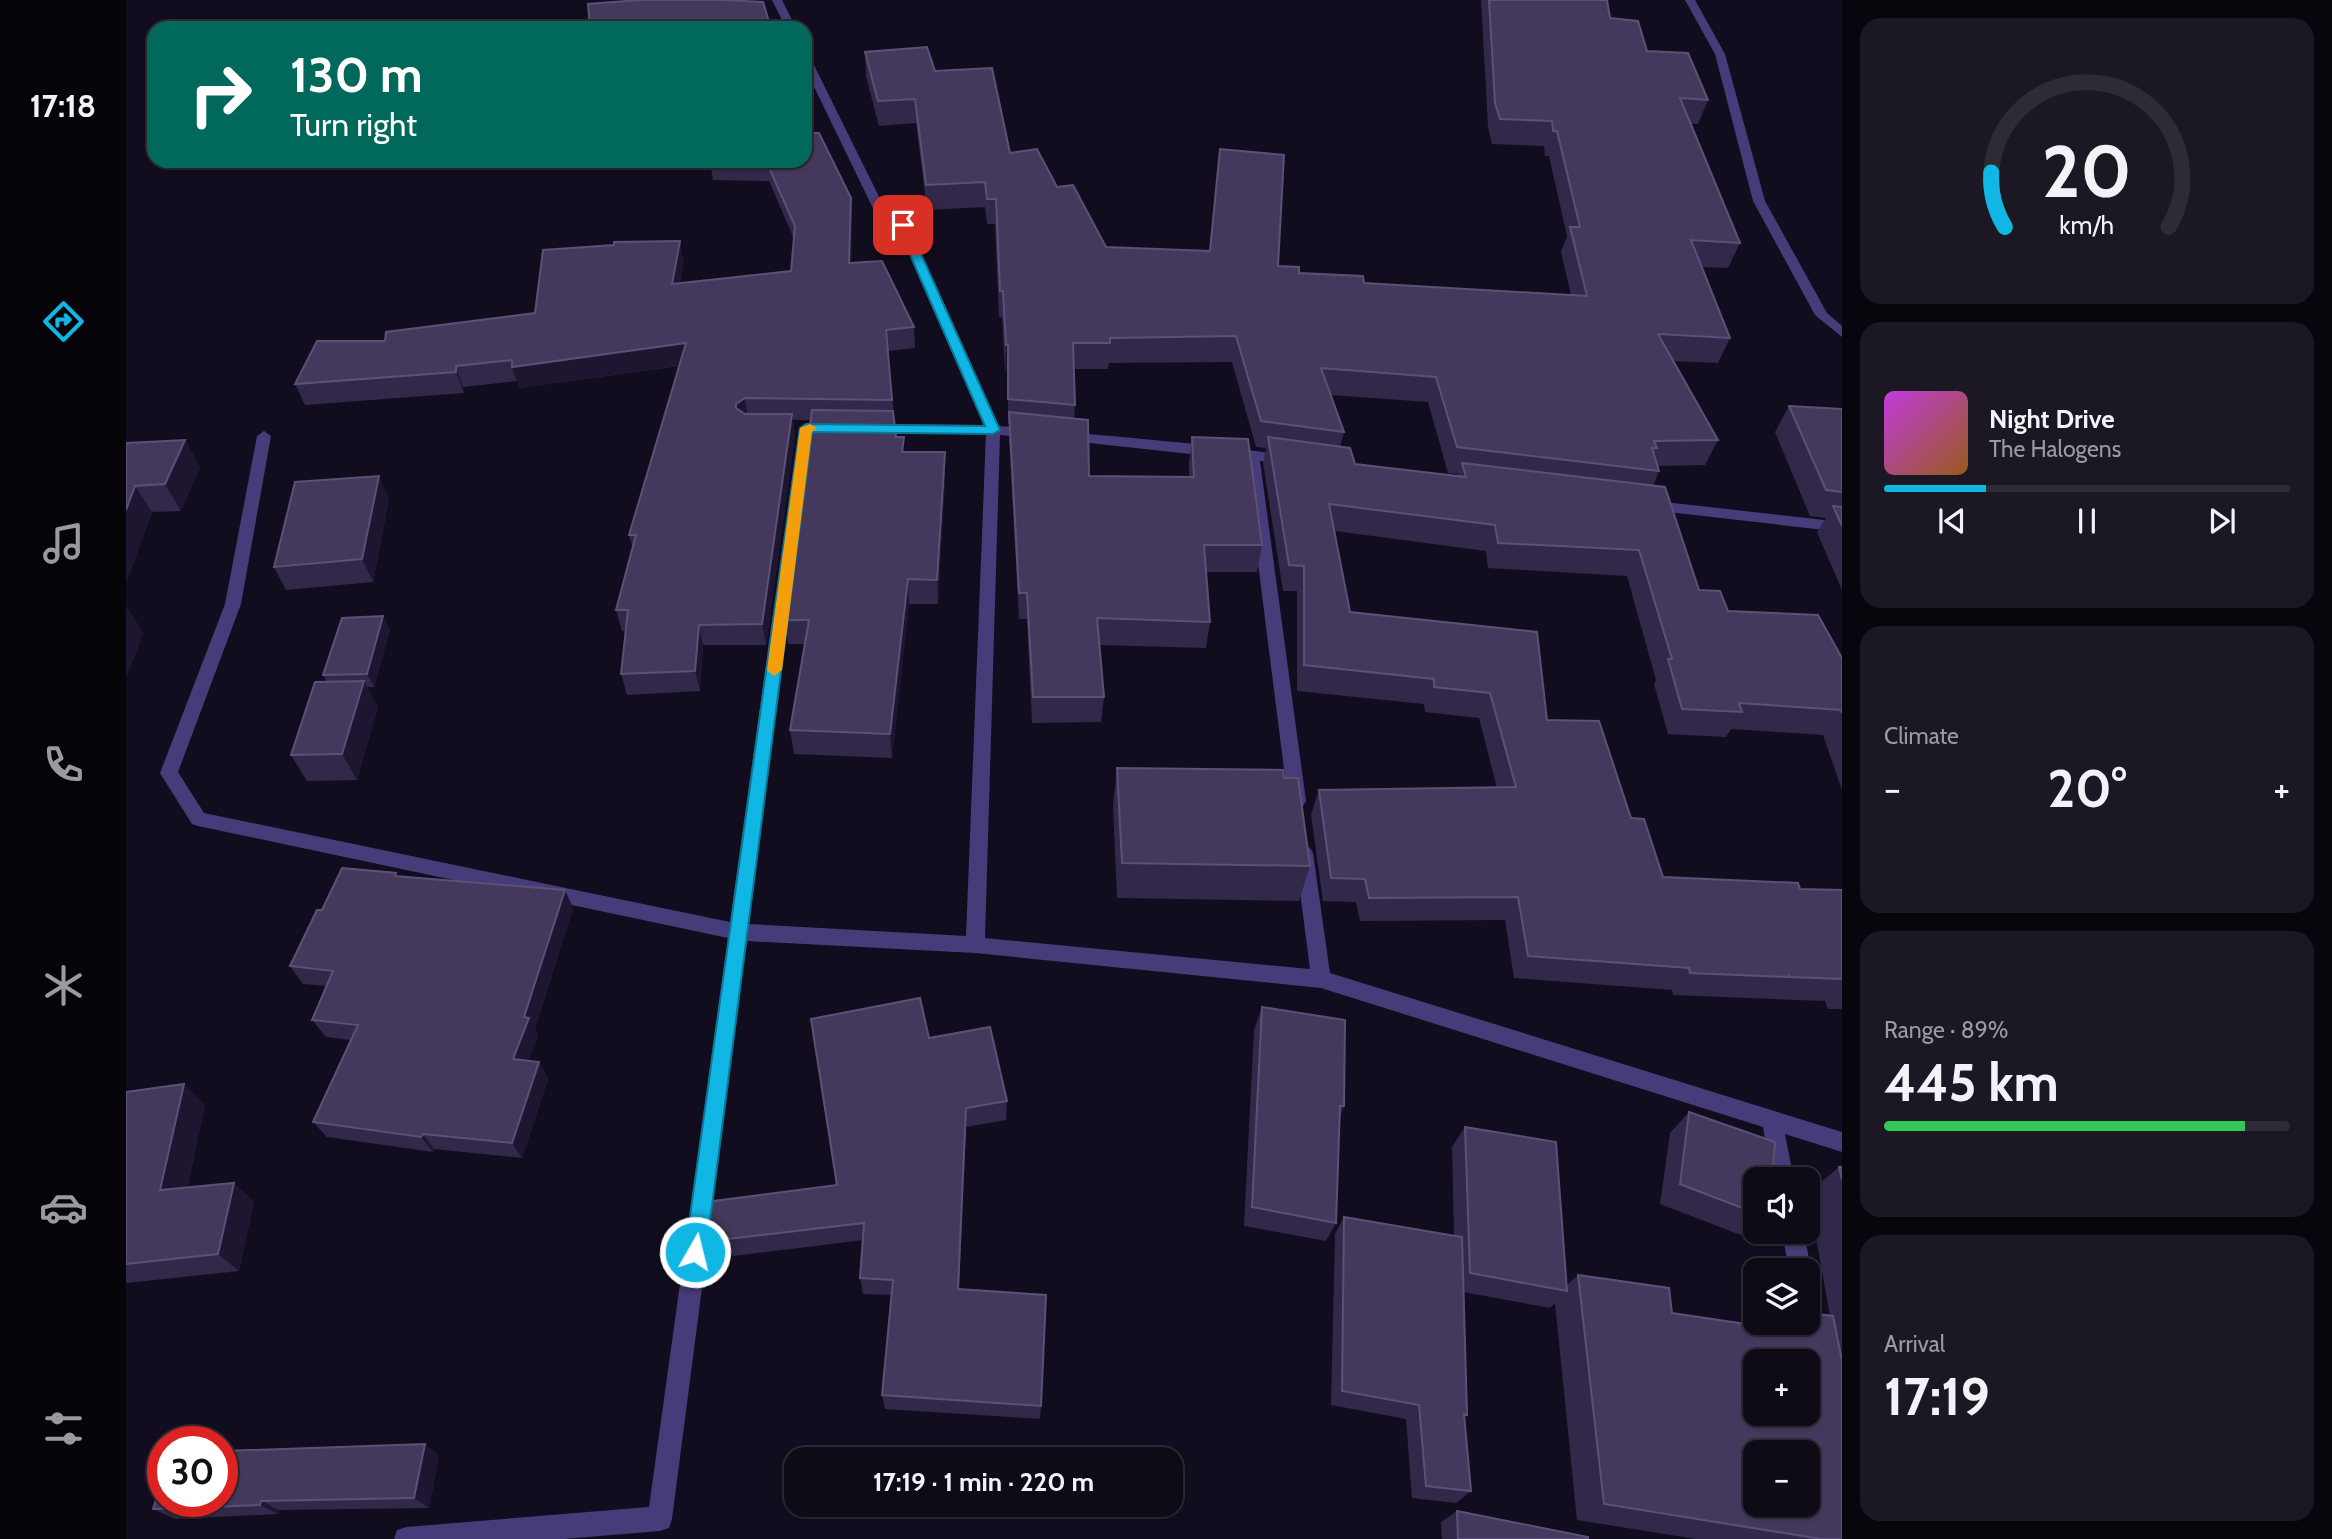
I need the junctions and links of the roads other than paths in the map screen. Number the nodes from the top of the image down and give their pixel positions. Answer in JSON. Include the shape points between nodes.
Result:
{"nodes":[{"id":1,"x":777,"y":0,"type":"edge"},
{"id":2,"x":1690,"y":0,"type":"edge"},
{"id":3,"x":788,"y":21,"type":"edge"},
{"id":4,"x":812,"y":71,"type":"edge"},
{"id":5,"x":1842,"y":333,"type":"edge"},
{"id":6,"x":807,"y":428,"type":"edge"},
{"id":7,"x":860,"y":429,"type":"edge"},
{"id":8,"x":993,"y":430,"type":"junction"},
{"id":9,"x":264,"y":436,"type":"dead end"},
{"id":10,"x":1252,"y":454,"type":"junction"},
{"id":11,"x":1306,"y":461,"type":"edge"},
{"id":12,"x":1635,"y":503,"type":"edge"},
{"id":13,"x":1842,"y":527,"type":"edge"},
{"id":14,"x":1299,"y":813,"type":"edge"},
{"id":15,"x":1303,"y":841,"type":"edge"},
{"id":16,"x":738,"y":932,"type":"junction"},
{"id":17,"x":975,"y":945,"type":"junction"},
{"id":18,"x":1321,"y":979,"type":"junction"},
{"id":19,"x":1772,"y":1121,"type":"junction"},
{"id":20,"x":1842,"y":1142,"type":"edge"},
{"id":21,"x":1781,"y":1167,"type":"edge"},
{"id":22,"x":406,"y":1539,"type":"edge"}],
"edges":[{"from":1,"to":3,"type":"street"},
{"from":2,"to":5,"type":"street","via":[[1720,54],[1759,201],[1822,315]]},
{"from":4,"to":8,"type":"street","via":[[888,227],[903,225]]},
{"from":6,"to":16,"type":"street"},
{"from":7,"to":8,"type":"street"},
{"from":8,"to":10,"type":"street"},
{"from":8,"to":17,"type":"street"},
{"from":9,"to":16,"type":"street","via":[[233,604],[169,773],[198,820]]},
{"from":10,"to":11,"type":"street"},
{"from":10,"to":14,"type":"street"},
{"from":12,"to":13,"type":"street"},
{"from":15,"to":18,"type":"street"},
{"from":16,"to":17,"type":"street"},
{"from":16,"to":22,"type":"street","via":[[660,1519]]},
{"from":17,"to":18,"type":"street"},
{"from":18,"to":19,"type":"street"},
{"from":19,"to":20,"type":"street"},
{"from":19,"to":21,"type":"street"}]}
